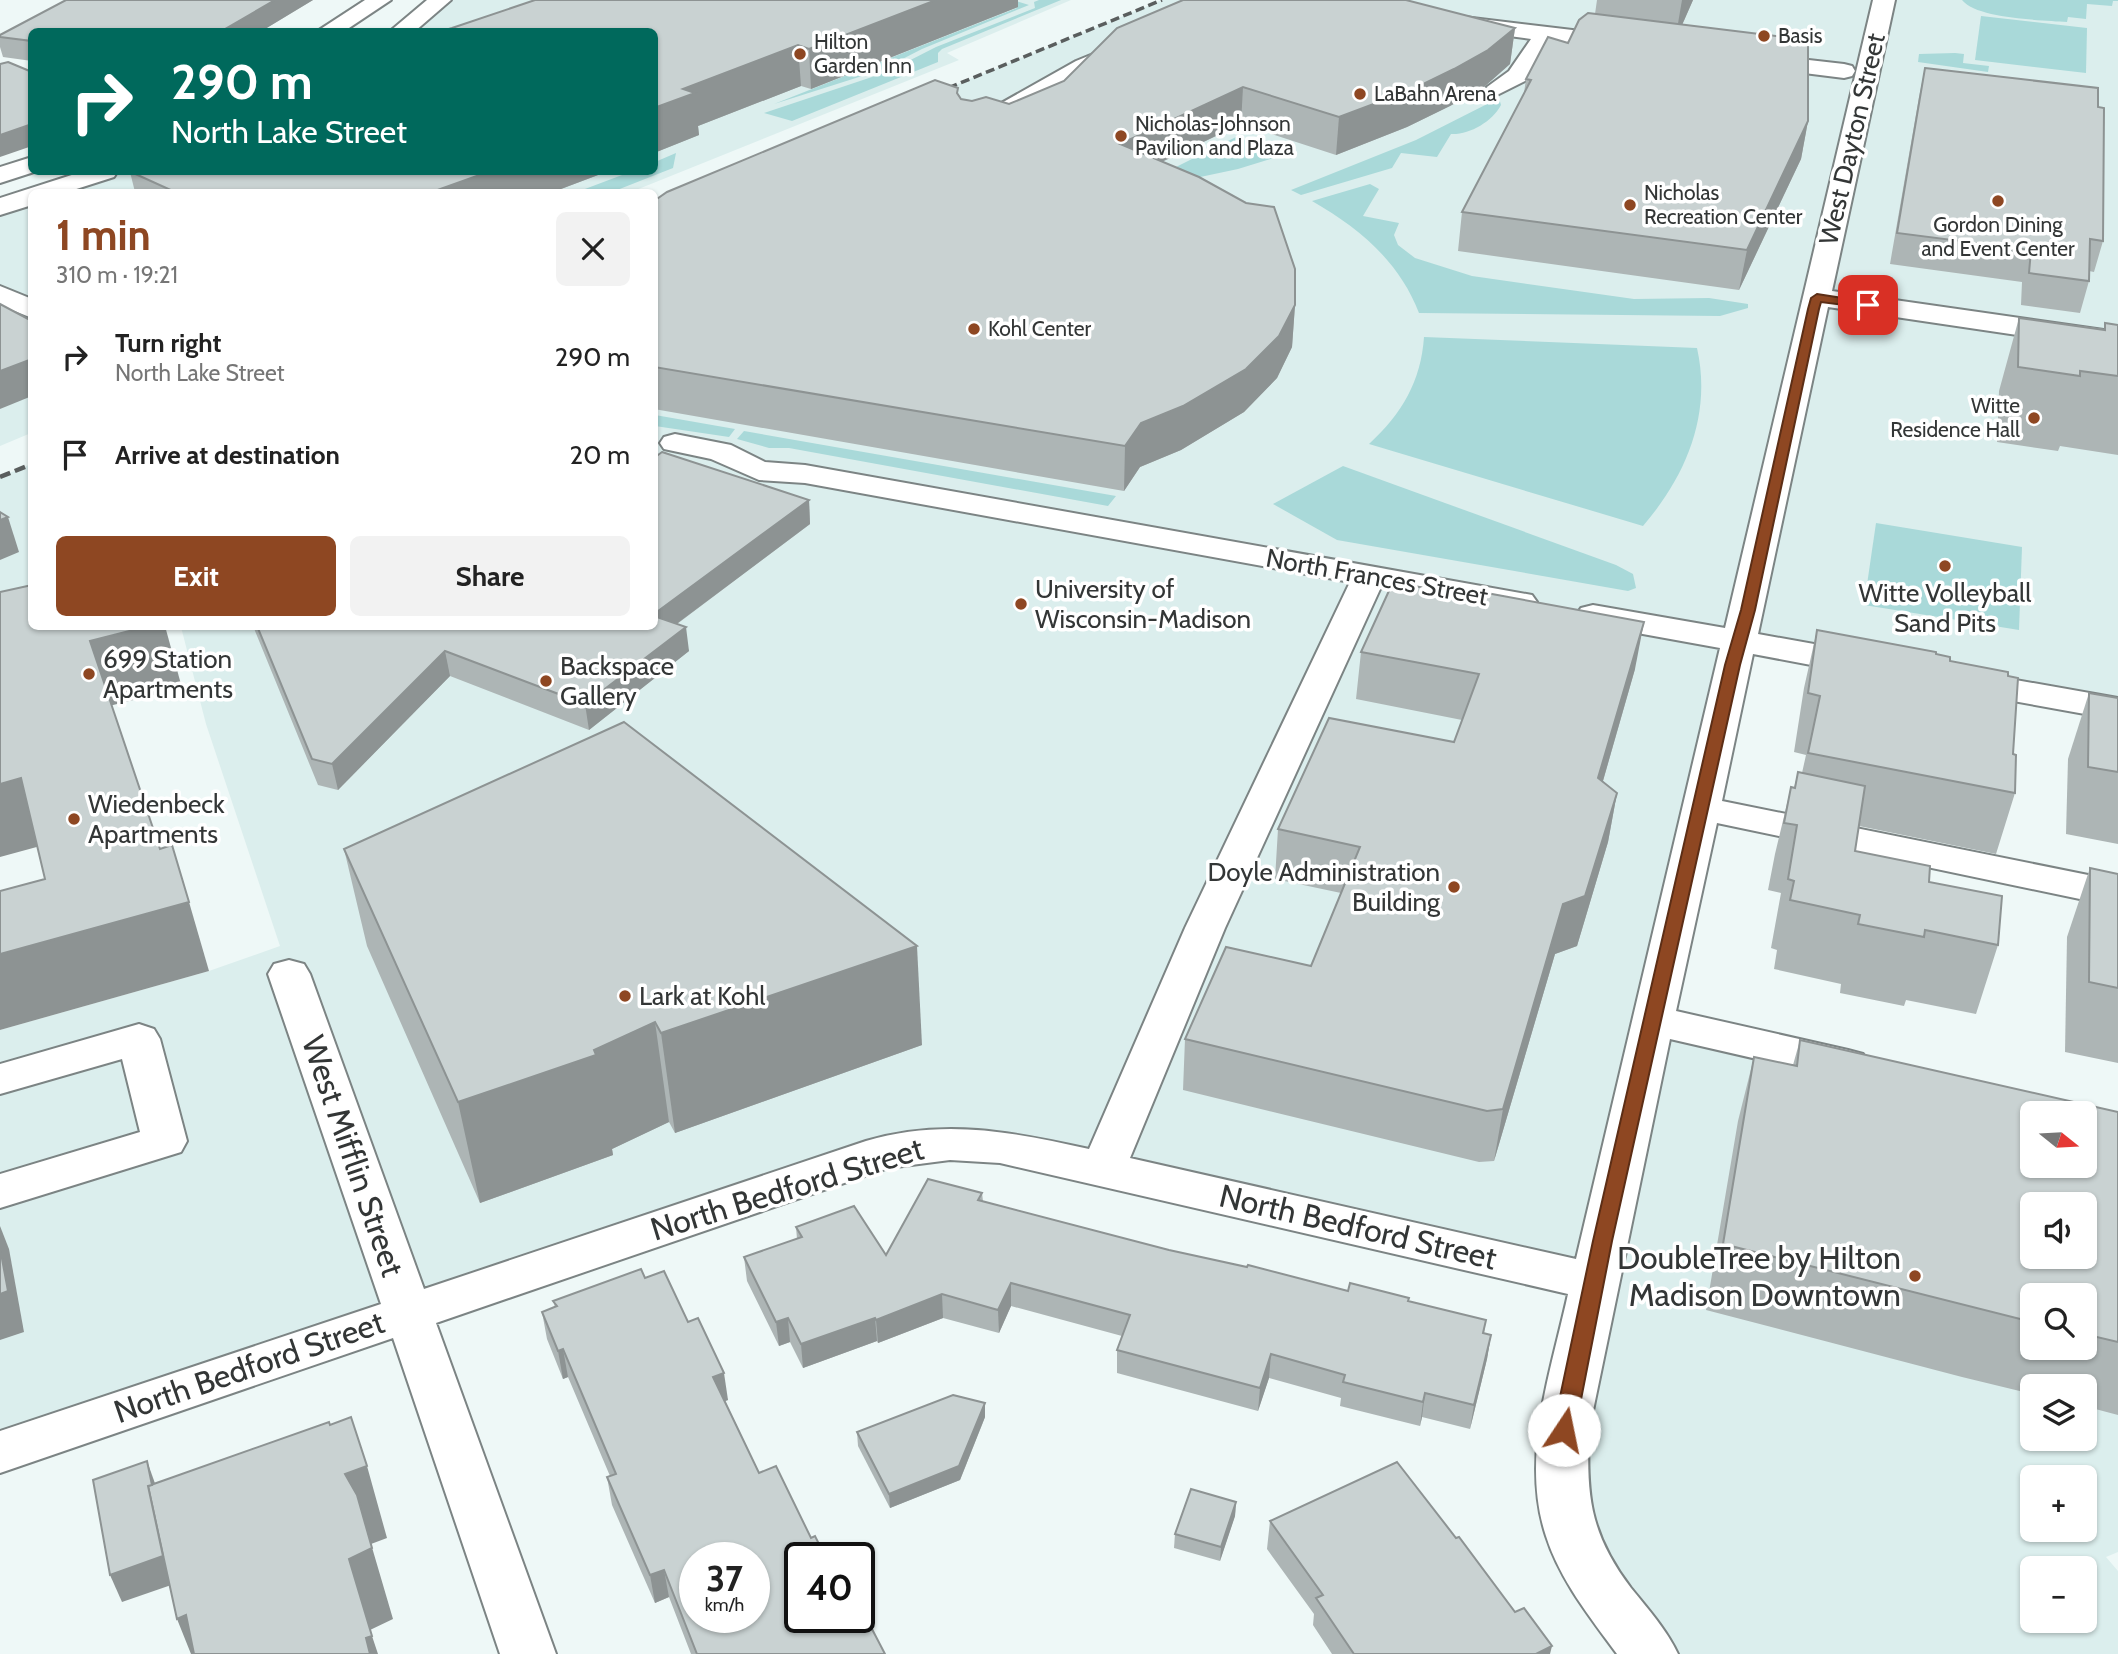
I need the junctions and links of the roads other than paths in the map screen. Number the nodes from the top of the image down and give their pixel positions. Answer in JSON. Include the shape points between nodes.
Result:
{"nodes":[{"id":1,"x":380,"y":0,"type":"edge"},
{"id":2,"x":440,"y":0,"type":"edge"},
{"id":3,"x":1884,"y":0,"type":"edge"},
{"id":4,"x":1445,"y":22,"type":"edge"},
{"id":5,"x":334,"y":28,"type":"edge"},
{"id":6,"x":405,"y":28,"type":"edge"},
{"id":7,"x":1545,"y":34,"type":"junction"},
{"id":8,"x":1146,"y":39,"type":"edge"},
{"id":9,"x":1641,"y":45,"type":"edge"},
{"id":10,"x":1729,"y":58,"type":"edge"},
{"id":11,"x":1844,"y":71,"type":"dead end"},
{"id":12,"x":1499,"y":87,"type":"dead end"},
{"id":13,"x":972,"y":129,"type":"edge"},
{"id":14,"x":28,"y":165,"type":"edge"},
{"id":15,"x":0,"y":175,"type":"edge"},
{"id":16,"x":96,"y":175,"type":"edge"},
{"id":17,"x":52,"y":189,"type":"edge"},
{"id":18,"x":28,"y":198,"type":"edge"},
{"id":19,"x":0,"y":207,"type":"edge"},
{"id":20,"x":0,"y":294,"type":"edge"},
{"id":21,"x":1817,"y":298,"type":"junction"},
{"id":22,"x":28,"y":308,"type":"edge"},
{"id":23,"x":2118,"y":341,"type":"edge"},
{"id":24,"x":675,"y":443,"type":"dead end"},
{"id":25,"x":1370,"y":575,"type":"junction"},
{"id":26,"x":1738,"y":641,"type":"junction"},
{"id":27,"x":2118,"y":709,"type":"edge"},
{"id":28,"x":1701,"y":808,"type":"junction"},
{"id":29,"x":2118,"y":894,"type":"edge"},
{"id":30,"x":289,"y":974,"type":"dead end"},
{"id":31,"x":1653,"y":1020,"type":"junction"},
{"id":32,"x":1889,"y":1074,"type":"edge"},
{"id":33,"x":0,"y":1079,"type":"edge"},
{"id":34,"x":1102,"y":1169,"type":"junction"},
{"id":35,"x":0,"y":1191,"type":"edge"},
{"id":36,"x":1594,"y":1282,"type":"junction"},
{"id":37,"x":408,"y":1313,"type":"junction"},
{"id":38,"x":0,"y":1451,"type":"edge"},
{"id":39,"x":528,"y":1654,"type":"edge"},
{"id":40,"x":1650,"y":1654,"type":"edge"}],
"edges":[{"from":1,"to":5,"type":"street"},
{"from":2,"to":6,"type":"street"},
{"from":3,"to":21,"type":"street","name":"West Dayton Street"},
{"from":4,"to":7,"type":"street","via":[[1462,32],[1479,26]]},
{"from":7,"to":9,"type":"street","via":[[1575,32]]},
{"from":7,"to":12,"type":"street","via":[[1517,76]]},
{"from":8,"to":13,"type":"street","via":[[1084,66]]},
{"from":10,"to":11,"type":"street"},
{"from":14,"to":15,"type":"street"},
{"from":16,"to":17,"type":"street"},
{"from":18,"to":19,"type":"street"},
{"from":20,"to":22,"type":"street"},
{"from":21,"to":23,"type":"street"},
{"from":21,"to":26,"type":"street","name":"West Dayton Street"},
{"from":24,"to":25,"type":"street","name":"North Frances Street","via":[[720,452],[759,471],[805,474]]},
{"from":25,"to":26,"type":"street","name":"North Frances Street"},
{"from":25,"to":34,"type":"street","via":[[1205,928]]},
{"from":26,"to":27,"type":"street","name":"North Frances Street"},
{"from":26,"to":28,"type":"street","name":"West Dayton Street"},
{"from":28,"to":29,"type":"street","via":[[1922,873]]},
{"from":28,"to":31,"type":"street","name":"West Dayton Street"},
{"from":30,"to":37,"type":"street","name":"West Mifflin Street"},
{"from":31,"to":32,"type":"street"},
{"from":31,"to":36,"type":"street","name":"West Dayton Street"},
{"from":33,"to":35,"type":"street","via":[[139,1039],[165,1140]]},
{"from":34,"to":36,"type":"street","name":"North Bedford Street"},
{"from":34,"to":37,"type":"street","name":"North Bedford Street","via":[[976,1142],[914,1146]]},
{"from":36,"to":40,"type":"street","name":"West Dayton Street","via":[[1564,1430],[1565,1503],[1578,1551]]},
{"from":37,"to":38,"type":"street","name":"North Bedford Street"},
{"from":37,"to":39,"type":"street","name":"West Mifflin Street"}]}
